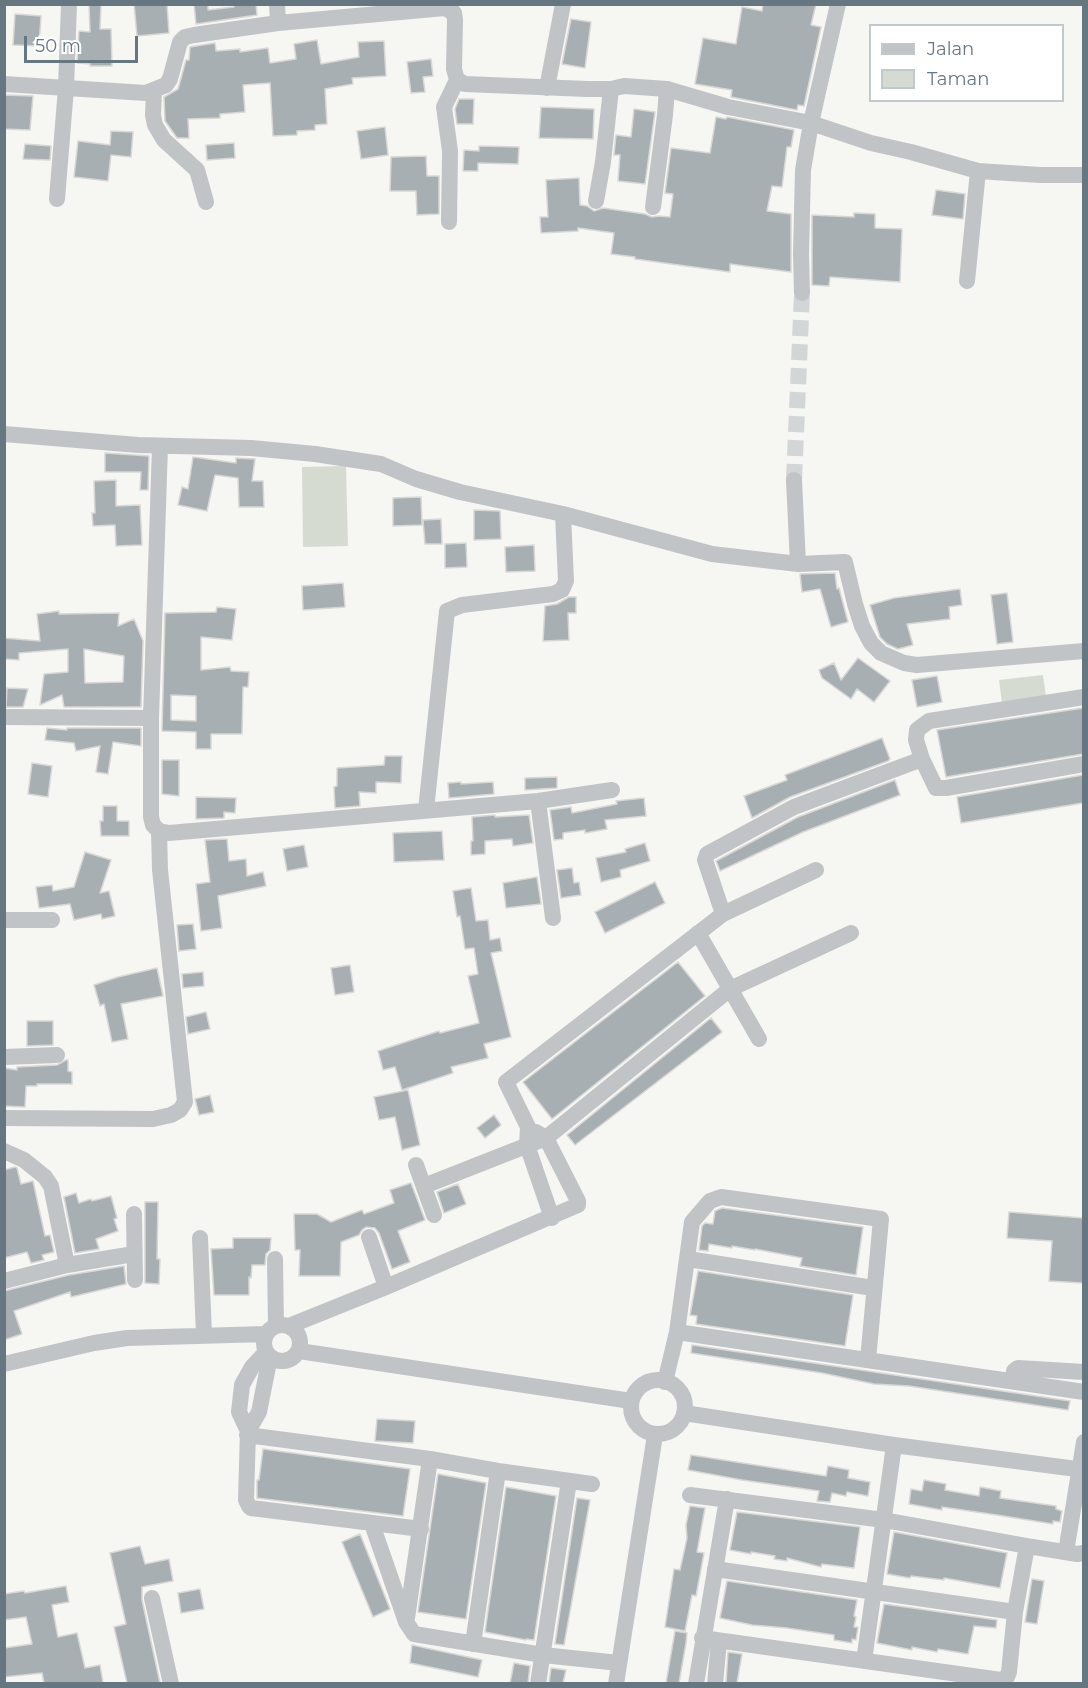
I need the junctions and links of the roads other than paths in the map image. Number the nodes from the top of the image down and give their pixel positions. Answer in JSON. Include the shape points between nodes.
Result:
{"nodes":[{"id":1,"x":69,"y":4,"type":"edge"},
{"id":2,"x":277,"y":4,"type":"edge"},
{"id":3,"x":563,"y":4,"type":"edge"},
{"id":4,"x":838,"y":4,"type":"edge"},
{"id":5,"x":278,"y":23,"type":"junction"},
{"id":6,"x":457,"y":80,"type":"junction"},
{"id":7,"x":4,"y":84,"type":"edge"},
{"id":8,"x":66,"y":88,"type":"junction"},
{"id":9,"x":547,"y":88,"type":"junction"},
{"id":10,"x":611,"y":89,"type":"junction"},
{"id":11,"x":667,"y":89,"type":"junction"},
{"id":12,"x":154,"y":90,"type":"junction"},
{"id":13,"x":811,"y":123,"type":"junction"},
{"id":14,"x":978,"y":171,"type":"junction"},
{"id":15,"x":1083,"y":175,"type":"edge"},
{"id":16,"x":57,"y":199,"type":"dead end"},
{"id":17,"x":596,"y":201,"type":"dead end"},
{"id":18,"x":206,"y":202,"type":"dead end"},
{"id":19,"x":653,"y":207,"type":"dead end"},
{"id":20,"x":449,"y":222,"type":"dead end"},
{"id":21,"x":967,"y":281,"type":"dead end"},
{"id":22,"x":802,"y":293,"type":"tunnel mouth"},
{"id":23,"x":4,"y":434,"type":"edge"},
{"id":24,"x":160,"y":446,"type":"junction"},
{"id":25,"x":794,"y":480,"type":"tunnel mouth"},
{"id":26,"x":563,"y":514,"type":"junction"},
{"id":27,"x":798,"y":564,"type":"junction"},
{"id":28,"x":1083,"y":651,"type":"edge"},
{"id":29,"x":1083,"y":697,"type":"edge"},
{"id":30,"x":4,"y":717,"type":"edge"},
{"id":31,"x":151,"y":718,"type":"junction"},
{"id":32,"x":921,"y":759,"type":"junction"},
{"id":33,"x":1083,"y":765,"type":"edge"},
{"id":34,"x":612,"y":790,"type":"dead end"},
{"id":35,"x":538,"y":801,"type":"junction"},
{"id":36,"x":426,"y":810,"type":"junction"},
{"id":37,"x":159,"y":831,"type":"junction"},
{"id":38,"x":816,"y":870,"type":"dead end"},
{"id":39,"x":723,"y":914,"type":"junction"},
{"id":40,"x":554,"y":918,"type":"dead end"},
{"id":41,"x":4,"y":920,"type":"edge"},
{"id":42,"x":52,"y":920,"type":"dead end"},
{"id":43,"x":698,"y":933,"type":"junction"},
{"id":44,"x":851,"y":933,"type":"dead end"},
{"id":45,"x":730,"y":989,"type":"junction"},
{"id":46,"x":759,"y":1038,"type":"dead end"},
{"id":47,"x":57,"y":1055,"type":"dead end"},
{"id":48,"x":4,"y":1057,"type":"edge"},
{"id":49,"x":4,"y":1118,"type":"edge"},
{"id":50,"x":528,"y":1127,"type":"junction"},
{"id":51,"x":546,"y":1138,"type":"junction"},
{"id":52,"x":527,"y":1145,"type":"junction"},
{"id":53,"x":4,"y":1151,"type":"edge"},
{"id":54,"x":416,"y":1165,"type":"dead end"},
{"id":55,"x":424,"y":1186,"type":"junction"},
{"id":56,"x":134,"y":1214,"type":"dead end"},
{"id":57,"x":434,"y":1215,"type":"dead end"},
{"id":58,"x":552,"y":1218,"type":"junction"},
{"id":59,"x":369,"y":1237,"type":"dead end"},
{"id":60,"x":200,"y":1238,"type":"dead end"},
{"id":61,"x":134,"y":1254,"type":"junction"},
{"id":62,"x":275,"y":1258,"type":"dead end"},
{"id":63,"x":688,"y":1259,"type":"junction"},
{"id":64,"x":67,"y":1266,"type":"junction"},
{"id":65,"x":135,"y":1280,"type":"dead end"},
{"id":66,"x":4,"y":1281,"type":"edge"},
{"id":67,"x":386,"y":1287,"type":"junction"},
{"id":68,"x":873,"y":1288,"type":"junction"},
{"id":69,"x":277,"y":1328,"type":"junction"},
{"id":70,"x":677,"y":1332,"type":"junction"},
{"id":71,"x":204,"y":1335,"type":"junction"},
{"id":72,"x":299,"y":1350,"type":"junction"},
{"id":73,"x":268,"y":1355,"type":"junction"},
{"id":74,"x":868,"y":1360,"type":"junction"},
{"id":75,"x":4,"y":1364,"type":"edge"},
{"id":76,"x":1083,"y":1372,"type":"edge"},
{"id":77,"x":1013,"y":1381,"type":"junction"},
{"id":78,"x":665,"y":1382,"type":"junction"},
{"id":79,"x":1083,"y":1392,"type":"edge"},
{"id":80,"x":631,"y":1401,"type":"junction"},
{"id":81,"x":684,"y":1413,"type":"junction"},
{"id":82,"x":248,"y":1433,"type":"junction"},
{"id":83,"x":655,"y":1435,"type":"junction"},
{"id":84,"x":1083,"y":1442,"type":"edge"},
{"id":85,"x":894,"y":1445,"type":"junction"},
{"id":86,"x":430,"y":1459,"type":"junction"},
{"id":87,"x":1081,"y":1469,"type":"edge"},
{"id":88,"x":498,"y":1471,"type":"junction"},
{"id":89,"x":568,"y":1481,"type":"junction"},
{"id":90,"x":592,"y":1484,"type":"dead end"},
{"id":91,"x":690,"y":1495,"type":"dead end"},
{"id":92,"x":727,"y":1499,"type":"junction"},
{"id":93,"x":884,"y":1520,"type":"junction"},
{"id":94,"x":372,"y":1524,"type":"junction"},
{"id":95,"x":421,"y":1529,"type":"junction"},
{"id":96,"x":1027,"y":1546,"type":"junction"},
{"id":97,"x":1077,"y":1555,"type":"edge"},
{"id":98,"x":715,"y":1569,"type":"junction"},
{"id":99,"x":874,"y":1590,"type":"junction"},
{"id":100,"x":152,"y":1598,"type":"dead end"},
{"id":101,"x":1015,"y":1612,"type":"junction"},
{"id":102,"x":406,"y":1622,"type":"junction"},
{"id":103,"x":702,"y":1638,"type":"junction"},
{"id":104,"x":719,"y":1641,"type":"junction"},
{"id":105,"x":473,"y":1644,"type":"junction"},
{"id":106,"x":543,"y":1655,"type":"junction"},
{"id":107,"x":864,"y":1661,"type":"junction"},
{"id":108,"x":619,"y":1663,"type":"junction"},
{"id":109,"x":171,"y":1683,"type":"edge"},
{"id":110,"x":538,"y":1683,"type":"edge"},
{"id":111,"x":616,"y":1683,"type":"edge"},
{"id":112,"x":696,"y":1683,"type":"edge"},
{"id":113,"x":715,"y":1683,"type":"edge"}],
"edges":[{"from":1,"to":8,"type":"street"},
{"from":2,"to":5,"type":"street"},
{"from":3,"to":9,"type":"street"},
{"from":4,"to":13,"type":"street"},
{"from":5,"to":6,"type":"street","via":[[445,8],[454,13]]},
{"from":5,"to":12,"type":"street","via":[[185,37],[180,42],[170,79]]},
{"from":6,"to":9,"type":"street","via":[[477,86]]},
{"from":6,"to":20,"type":"street","via":[[444,107],[450,151]]},
{"from":7,"to":8,"type":"street"},
{"from":8,"to":12,"type":"street","via":[[146,93]]},
{"from":8,"to":16,"type":"street"},
{"from":9,"to":10,"type":"street"},
{"from":10,"to":11,"type":"street"},
{"from":10,"to":17,"type":"street"},
{"from":11,"to":13,"type":"street","via":[[728,107]]},
{"from":11,"to":19,"type":"street"},
{"from":12,"to":18,"type":"street","via":[[155,125],[164,140],[197,170]]},
{"from":13,"to":14,"type":"street","via":[[871,144]]},
{"from":13,"to":22,"type":"street","via":[[803,170]]},
{"from":14,"to":15,"type":"street"},
{"from":14,"to":21,"type":"street"},
{"from":23,"to":24,"type":"street"},
{"from":24,"to":26,"type":"street","via":[[251,448],[381,464],[460,492]]},
{"from":24,"to":31,"type":"street"},
{"from":25,"to":27,"type":"street"},
{"from":26,"to":27,"type":"street","via":[[712,554]]},
{"from":26,"to":36,"type":"street","via":[[566,580],[562,590],[462,605],[447,611]]},
{"from":27,"to":28,"type":"street","via":[[845,562],[862,626],[871,643],[892,659],[916,664]]},
{"from":29,"to":32,"type":"street","via":[[929,721],[917,730]]},
{"from":30,"to":31,"type":"street"},
{"from":31,"to":37,"type":"street","via":[[151,817]]},
{"from":32,"to":33,"type":"street","via":[[936,788]]},
{"from":32,"to":39,"type":"street","via":[[794,807],[707,854],[705,860]]},
{"from":34,"to":35,"type":"street"},
{"from":35,"to":36,"type":"street"},
{"from":35,"to":40,"type":"street"},
{"from":36,"to":37,"type":"street"},
{"from":37,"to":49,"type":"street","via":[[185,1102],[171,1115],[153,1119]]},
{"from":38,"to":39,"type":"street"},
{"from":39,"to":43,"type":"street"},
{"from":41,"to":42,"type":"street"},
{"from":43,"to":45,"type":"street"},
{"from":43,"to":50,"type":"street","via":[[506,1082]]},
{"from":44,"to":45,"type":"street"},
{"from":45,"to":46,"type":"street"},
{"from":45,"to":51,"type":"street"},
{"from":47,"to":48,"type":"street"},
{"from":50,"to":51,"type":"street"},
{"from":50,"to":52,"type":"street"},
{"from":51,"to":52,"type":"street"},
{"from":51,"to":58,"type":"street","via":[[579,1201]]},
{"from":52,"to":55,"type":"street"},
{"from":52,"to":58,"type":"street"},
{"from":53,"to":64,"type":"street","via":[[24,1160],[51,1186]]},
{"from":54,"to":55,"type":"street"},
{"from":55,"to":57,"type":"street"},
{"from":56,"to":61,"type":"street"},
{"from":58,"to":67,"type":"street"},
{"from":59,"to":67,"type":"street"},
{"from":60,"to":71,"type":"street"},
{"from":61,"to":64,"type":"street"},
{"from":61,"to":65,"type":"street"},
{"from":62,"to":69,"type":"street"},
{"from":63,"to":68,"type":"street"},
{"from":63,"to":68,"type":"street","via":[[692,1222],[710,1201],[721,1197],[877,1217],[882,1222]]},
{"from":63,"to":70,"type":"street"},
{"from":64,"to":66,"type":"street"},
{"from":67,"to":69,"type":"street"},
{"from":68,"to":74,"type":"street"},
{"from":69,"to":71,"type":"street"},
{"from":69,"to":72,"type":"street","via":[[299,1334]]},
{"from":69,"to":73,"type":"street","via":[[264,1340]]},
{"from":70,"to":74,"type":"street"},
{"from":70,"to":78,"type":"street"},
{"from":71,"to":75,"type":"street","via":[[127,1338]]},
{"from":72,"to":73,"type":"street","via":[[282,1362]]},
{"from":72,"to":80,"type":"street"},
{"from":73,"to":82,"type":"street","via":[[252,1367],[242,1385],[239,1412]]},
{"from":74,"to":77,"type":"street"},
{"from":76,"to":77,"type":"street","via":[[1018,1368]]},
{"from":77,"to":79,"type":"street"},
{"from":78,"to":80,"type":"street","via":[[645,1383]]},
{"from":78,"to":81,"type":"street","via":[[680,1391]]},
{"from":80,"to":83,"type":"street","via":[[635,1424]]},
{"from":81,"to":83,"type":"street","via":[[670,1431]]},
{"from":81,"to":85,"type":"street"},
{"from":82,"to":86,"type":"street"},
{"from":82,"to":94,"type":"street","via":[[246,1500],[251,1508]]},
{"from":83,"to":108,"type":"street"},
{"from":84,"to":87,"type":"street"},
{"from":85,"to":87,"type":"street"},
{"from":85,"to":93,"type":"street"},
{"from":86,"to":88,"type":"street"},
{"from":86,"to":95,"type":"street"},
{"from":87,"to":97,"type":"street"},
{"from":88,"to":89,"type":"street"},
{"from":88,"to":105,"type":"street"},
{"from":89,"to":90,"type":"street"},
{"from":89,"to":106,"type":"street"},
{"from":91,"to":92,"type":"street"},
{"from":92,"to":93,"type":"street"},
{"from":92,"to":98,"type":"street"},
{"from":93,"to":96,"type":"street"},
{"from":93,"to":99,"type":"street"},
{"from":94,"to":95,"type":"street"},
{"from":94,"to":102,"type":"street"},
{"from":95,"to":102,"type":"street"},
{"from":96,"to":97,"type":"street"},
{"from":96,"to":101,"type":"street"},
{"from":98,"to":99,"type":"street"},
{"from":98,"to":103,"type":"street"},
{"from":99,"to":101,"type":"street"},
{"from":99,"to":107,"type":"street"},
{"from":100,"to":109,"type":"street"},
{"from":101,"to":107,"type":"street","via":[[1009,1672],[1001,1680]]},
{"from":102,"to":105,"type":"street","via":[[414,1634]]},
{"from":103,"to":104,"type":"street"},
{"from":103,"to":112,"type":"street"},
{"from":104,"to":107,"type":"street"},
{"from":104,"to":113,"type":"street"},
{"from":105,"to":106,"type":"street"},
{"from":106,"to":108,"type":"street"},
{"from":106,"to":110,"type":"street"},
{"from":108,"to":111,"type":"street"}]}
